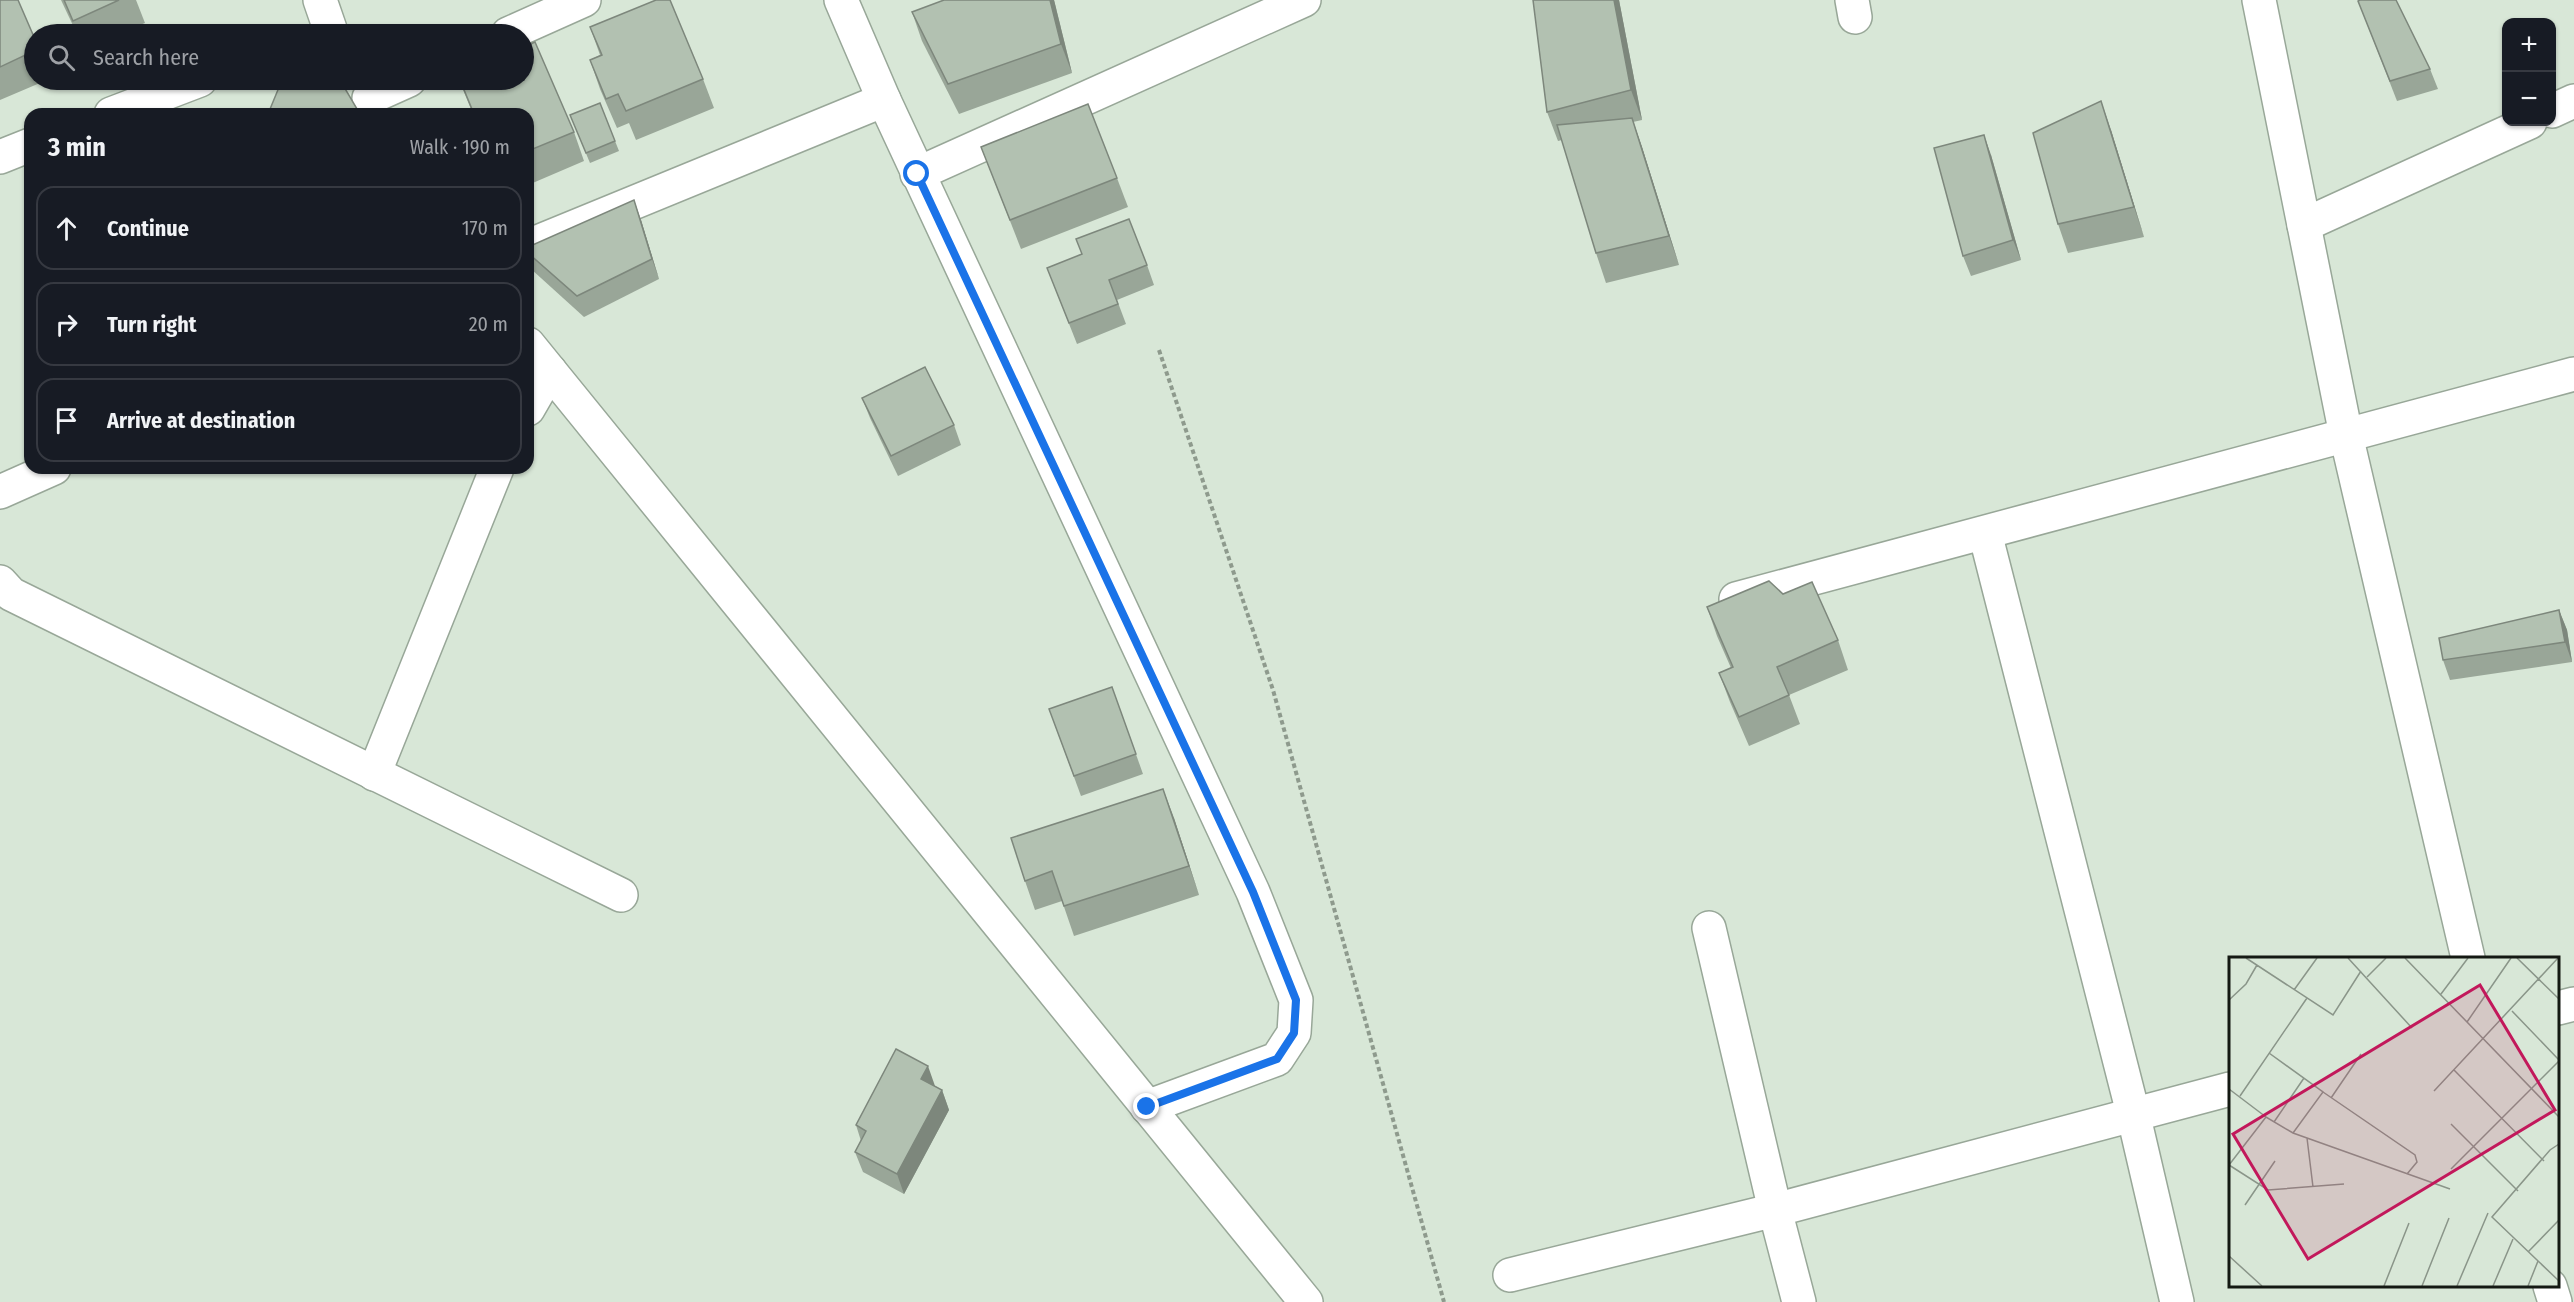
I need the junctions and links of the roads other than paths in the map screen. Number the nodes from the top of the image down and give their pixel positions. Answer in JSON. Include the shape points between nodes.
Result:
{"nodes":[{"id":1,"x":584,"y":0,"type":"edge"},
{"id":2,"x":842,"y":0,"type":"edge"},
{"id":3,"x":1304,"y":0,"type":"edge"},
{"id":4,"x":2259,"y":0,"type":"edge"},
{"id":5,"x":530,"y":24,"type":"edge"},
{"id":6,"x":174,"y":90,"type":"edge"},
{"id":7,"x":385,"y":90,"type":"edge"},
{"id":8,"x":369,"y":97,"type":"edge"},
{"id":9,"x":884,"y":100,"type":"junction"},
{"id":10,"x":2574,"y":101,"type":"edge"},
{"id":11,"x":127,"y":108,"type":"edge"},
{"id":12,"x":2556,"y":109,"type":"edge"},
{"id":13,"x":2520,"y":126,"type":"edge"},
{"id":14,"x":24,"y":147,"type":"edge"},
{"id":15,"x":0,"y":157,"type":"edge"},
{"id":16,"x":917,"y":174,"type":"junction"},
{"id":17,"x":2304,"y":225,"type":"junction"},
{"id":18,"x":534,"y":244,"type":"edge"},
{"id":19,"x":534,"y":351,"type":"edge"},
{"id":20,"x":550,"y":371,"type":"junction"},
{"id":21,"x":2574,"y":374,"type":"edge"},
{"id":22,"x":534,"y":399,"type":"edge"},
{"id":23,"x":2346,"y":435,"type":"junction"},
{"id":24,"x":40,"y":474,"type":"edge"},
{"id":25,"x":495,"y":474,"type":"edge"},
{"id":26,"x":0,"y":492,"type":"edge"},
{"id":27,"x":1984,"y":533,"type":"junction"},
{"id":28,"x":0,"y":582,"type":"edge"},
{"id":29,"x":1736,"y":599,"type":"edge"},
{"id":30,"x":374,"y":774,"type":"junction"},
{"id":31,"x":621,"y":895,"type":"dead end"},
{"id":32,"x":1709,"y":928,"type":"dead end"},
{"id":33,"x":2468,"y":957,"type":"edge"},
{"id":34,"x":2574,"y":1004,"type":"edge"},
{"id":35,"x":2559,"y":1008,"type":"edge"},
{"id":36,"x":2229,"y":1089,"type":"edge"},
{"id":37,"x":1147,"y":1107,"type":"junction"},
{"id":38,"x":2133,"y":1113,"type":"junction"},
{"id":39,"x":1775,"y":1210,"type":"junction"},
{"id":40,"x":1509,"y":1275,"type":"dead end"},
{"id":41,"x":2550,"y":1287,"type":"edge"},
{"id":42,"x":1306,"y":1302,"type":"edge"},
{"id":43,"x":1799,"y":1302,"type":"edge"},
{"id":44,"x":2177,"y":1302,"type":"edge"},
{"id":45,"x":2554,"y":1302,"type":"edge"}],
"edges":[{"from":1,"to":5,"type":"street"},
{"from":2,"to":9,"type":"street"},
{"from":3,"to":16,"type":"street"},
{"from":4,"to":17,"type":"street"},
{"from":6,"to":11,"type":"street"},
{"from":7,"to":8,"type":"street"},
{"from":9,"to":16,"type":"street"},
{"from":9,"to":18,"type":"street"},
{"from":10,"to":12,"type":"street"},
{"from":13,"to":17,"type":"street"},
{"from":14,"to":15,"type":"street"},
{"from":16,"to":37,"type":"street","via":[[1253,892],[1296,1000],[1294,1033],[1277,1059]]},
{"from":17,"to":23,"type":"street"},
{"from":19,"to":20,"type":"street"},
{"from":20,"to":22,"type":"street"},
{"from":20,"to":37,"type":"street"},
{"from":21,"to":23,"type":"street"},
{"from":23,"to":27,"type":"street"},
{"from":23,"to":33,"type":"street"},
{"from":24,"to":26,"type":"street"},
{"from":25,"to":30,"type":"street"},
{"from":27,"to":29,"type":"street"},
{"from":27,"to":38,"type":"street"},
{"from":28,"to":30,"type":"street","via":[[11,594]]},
{"from":30,"to":31,"type":"street"},
{"from":32,"to":39,"type":"street"},
{"from":34,"to":35,"type":"street"},
{"from":36,"to":38,"type":"street"},
{"from":37,"to":42,"type":"street"},
{"from":38,"to":39,"type":"street"},
{"from":38,"to":44,"type":"street"},
{"from":39,"to":40,"type":"street"},
{"from":39,"to":43,"type":"street"},
{"from":41,"to":45,"type":"street"}]}
